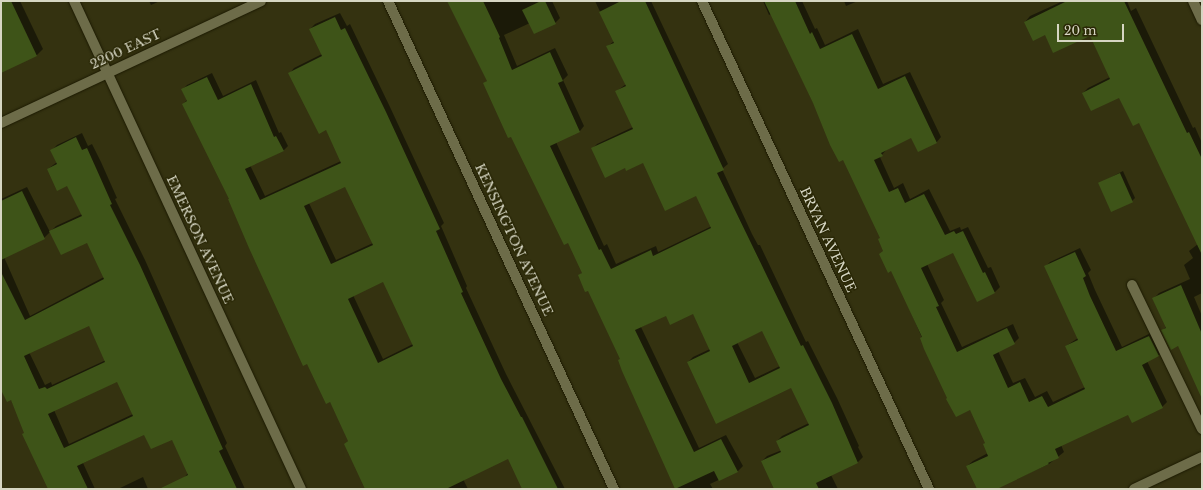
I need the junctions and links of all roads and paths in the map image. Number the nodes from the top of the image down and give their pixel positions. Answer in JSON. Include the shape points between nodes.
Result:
{"nodes":[{"id":1,"x":74,"y":1,"type":"edge"},
{"id":2,"x":262,"y":1,"type":"edge"},
{"id":3,"x":388,"y":1,"type":"edge"},
{"id":4,"x":702,"y":1,"type":"edge"},
{"id":5,"x":1193,"y":1,"type":"edge"},
{"id":6,"x":1202,"y":20,"type":"edge"},
{"id":7,"x":108,"y":73,"type":"junction"},
{"id":8,"x":1,"y":123,"type":"edge"},
{"id":9,"x":1132,"y":285,"type":"dead end"},
{"id":10,"x":1202,"y":429,"type":"edge"},
{"id":11,"x":1202,"y":457,"type":"edge"},
{"id":12,"x":301,"y":489,"type":"edge"},
{"id":13,"x":614,"y":489,"type":"edge"},
{"id":14,"x":929,"y":489,"type":"edge"},
{"id":15,"x":1134,"y":489,"type":"edge"}],
"edges":[{"from":1,"to":7,"type":"street","name":"EMERSON AVENUE"},
{"from":2,"to":7,"type":"street","name":"2200 EAST"},
{"from":3,"to":13,"type":"street","name":"KENSINGTON AVENUE"},
{"from":4,"to":14,"type":"street","name":"BRYAN AVENUE"},
{"from":5,"to":6,"type":"street"},
{"from":7,"to":8,"type":"street","name":"2200 EAST"},
{"from":7,"to":12,"type":"street","name":"EMERSON AVENUE"},
{"from":9,"to":10,"type":"street"},
{"from":11,"to":15,"type":"street"}]}
